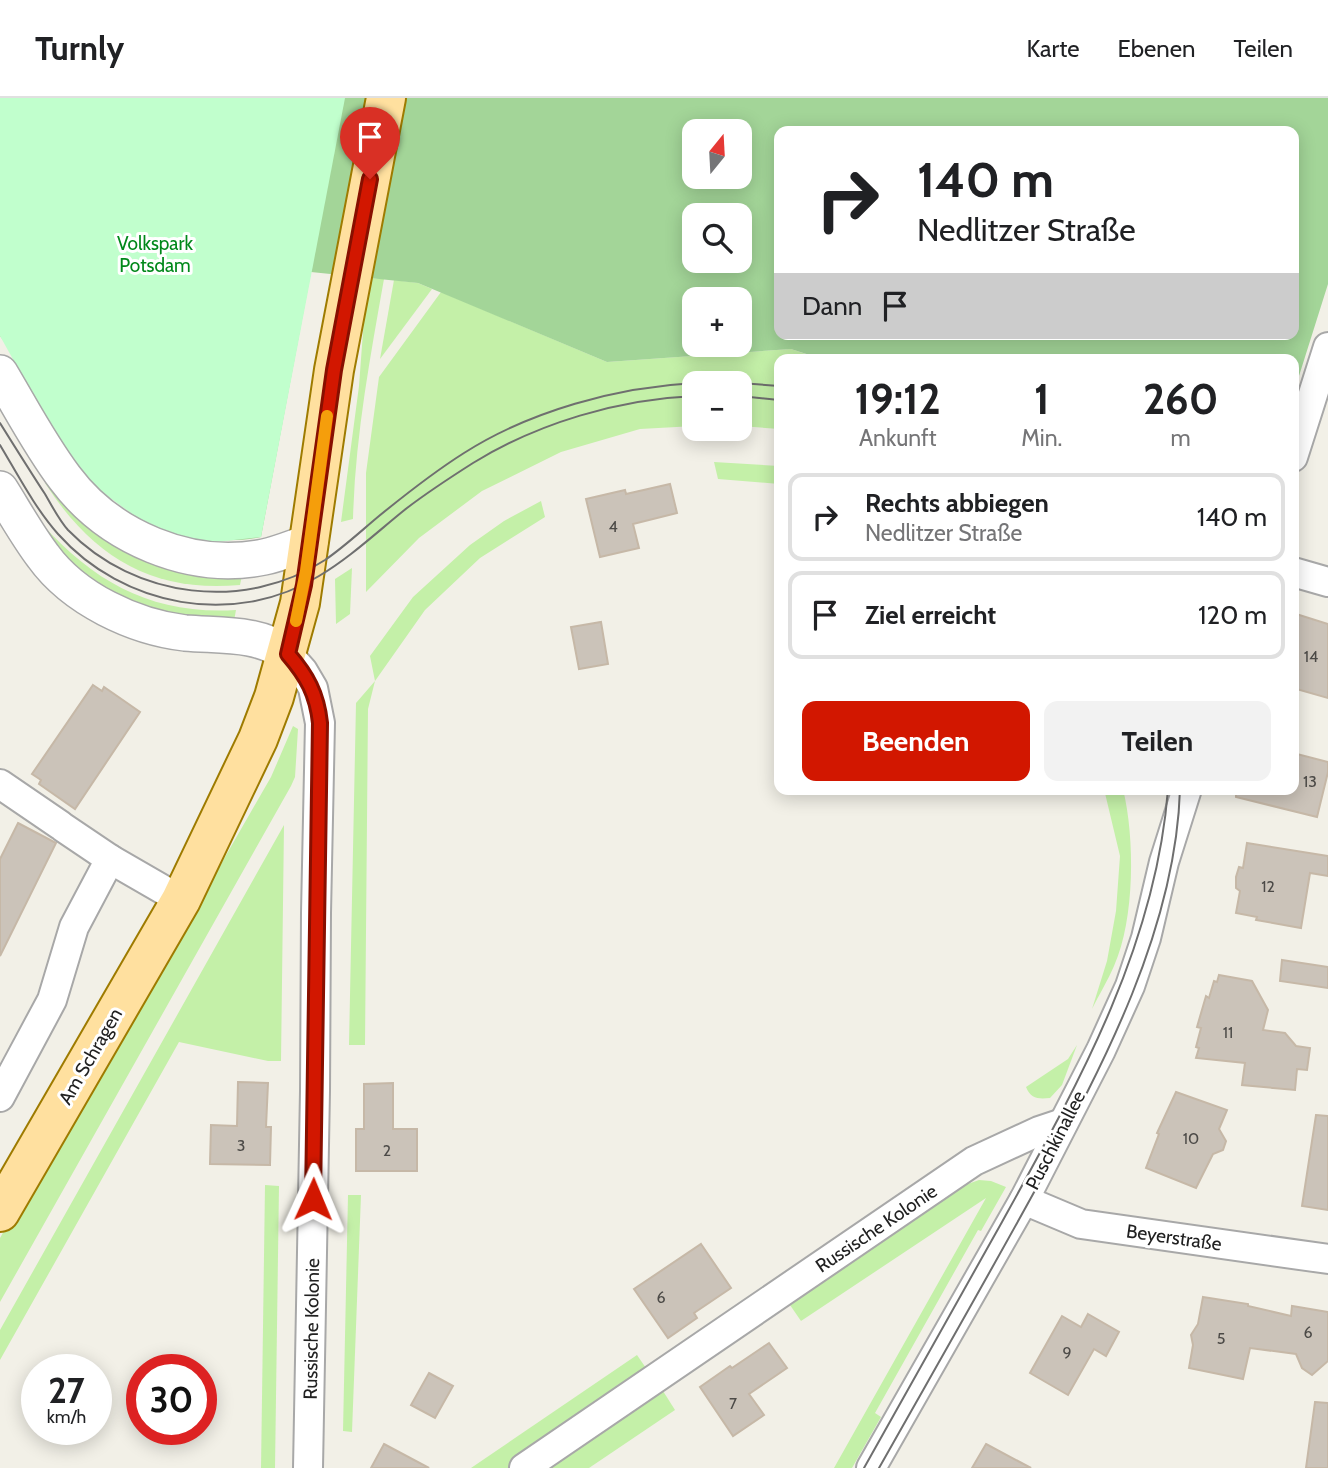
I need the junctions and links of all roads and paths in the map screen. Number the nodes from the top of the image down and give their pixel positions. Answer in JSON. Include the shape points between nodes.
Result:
{"nodes":[{"id":1,"x":386,"y":98,"type":"edge"},
{"id":2,"x":1328,"y":347,"type":"edge"},
{"id":3,"x":0,"y":373,"type":"edge"},
{"id":4,"x":1299,"y":438,"type":"edge"},
{"id":5,"x":0,"y":488,"type":"edge"},
{"id":6,"x":310,"y":542,"type":"junction"},
{"id":7,"x":1299,"y":574,"type":"edge"},
{"id":8,"x":1328,"y":582,"type":"edge"},
{"id":9,"x":288,"y":654,"type":"junction"},
{"id":10,"x":0,"y":784,"type":"edge"},
{"id":11,"x":1185,"y":795,"type":"edge"},
{"id":12,"x":110,"y":859,"type":"junction"},
{"id":13,"x":181,"y":900,"type":"junction"},
{"id":14,"x":0,"y":1097,"type":"edge"},
{"id":15,"x":1063,"y":1124,"type":"junction"},
{"id":16,"x":1024,"y":1200,"type":"junction"},
{"id":17,"x":0,"y":1212,"type":"edge"},
{"id":18,"x":1328,"y":1259,"type":"edge"},
{"id":19,"x":308,"y":1468,"type":"edge"},
{"id":20,"x":524,"y":1468,"type":"edge"},
{"id":21,"x":871,"y":1468,"type":"edge"}],
"edges":[{"from":1,"to":6,"type":"main road","name":"Am Schragen","via":[[334,370]]},
{"from":2,"to":4,"type":"street"},
{"from":3,"to":6,"type":"street","via":[[75,490],[134,536],[184,555],[228,560],[265,557]]},
{"from":5,"to":9,"type":"street","via":[[43,557],[95,601],[162,628],[252,637]]},
{"from":6,"to":9,"type":"main road","name":"Am Schragen"},
{"from":7,"to":8,"type":"street"},
{"from":9,"to":13,"type":"main road","name":"Am Schragen","via":[[258,739]]},
{"from":9,"to":19,"type":"street","name":"Russische Kolonie","via":[[313,688],[320,723]]},
{"from":10,"to":12,"type":"street"},
{"from":11,"to":15,"type":"street","name":"Puschkinallee","via":[[1130,986]]},
{"from":12,"to":13,"type":"street"},
{"from":12,"to":14,"type":"street","via":[[74,927],[52,1000]]},
{"from":13,"to":17,"type":"main road","name":"Am Schragen"},
{"from":15,"to":16,"type":"street","name":"Puschkinallee"},
{"from":15,"to":20,"type":"street","name":"Russische Kolonie","via":[[974,1161]]},
{"from":16,"to":18,"type":"street","name":"Beyerstraße","via":[[1082,1224]]},
{"from":16,"to":21,"type":"street","name":"Puschkinallee"}]}
